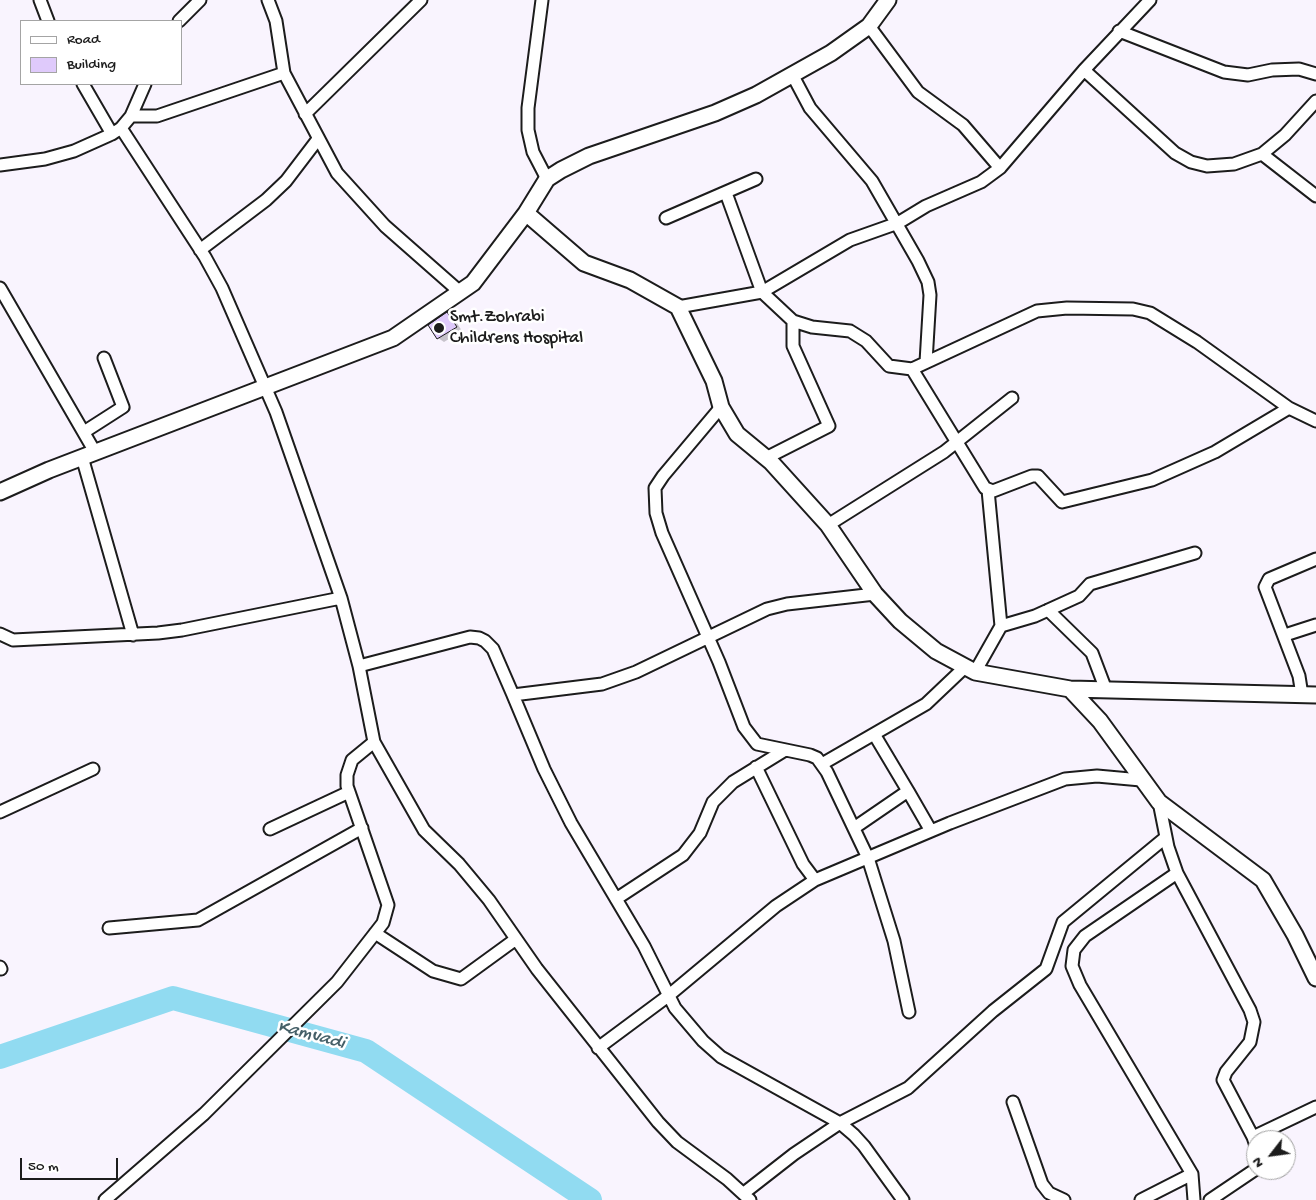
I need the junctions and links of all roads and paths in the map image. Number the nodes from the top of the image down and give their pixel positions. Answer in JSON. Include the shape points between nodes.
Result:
{"nodes":[{"id":1,"x":40,"y":0,"type":"edge"},
{"id":2,"x":200,"y":0,"type":"edge"},
{"id":3,"x":268,"y":0,"type":"edge"},
{"id":4,"x":421,"y":0,"type":"edge"},
{"id":5,"x":542,"y":0,"type":"edge"},
{"id":6,"x":1150,"y":0,"type":"edge"},
{"id":7,"x":886,"y":1,"type":"edge"},
{"id":8,"x":48,"y":20,"type":"edge"},
{"id":9,"x":180,"y":20,"type":"edge"},
{"id":10,"x":869,"y":26,"type":"junction"},
{"id":11,"x":1119,"y":31,"type":"junction"},
{"id":12,"x":1084,"y":70,"type":"junction"},
{"id":13,"x":284,"y":73,"type":"junction"},
{"id":14,"x":1316,"y":74,"type":"edge"},
{"id":15,"x":793,"y":76,"type":"junction"},
{"id":16,"x":84,"y":85,"type":"edge"},
{"id":17,"x":145,"y":85,"type":"edge"},
{"id":18,"x":1316,"y":101,"type":"edge"},
{"id":19,"x":305,"y":114,"type":"junction"},
{"id":20,"x":131,"y":116,"type":"junction"},
{"id":21,"x":116,"y":131,"type":"junction"},
{"id":22,"x":318,"y":139,"type":"junction"},
{"id":23,"x":1262,"y":154,"type":"junction"},
{"id":24,"x":0,"y":164,"type":"edge"},
{"id":25,"x":1000,"y":168,"type":"junction"},
{"id":26,"x":547,"y":179,"type":"junction"},
{"id":27,"x":756,"y":179,"type":"dead end"},
{"id":28,"x":726,"y":193,"type":"junction"},
{"id":29,"x":1316,"y":196,"type":"edge"},
{"id":30,"x":526,"y":213,"type":"junction"},
{"id":31,"x":666,"y":218,"type":"dead end"},
{"id":32,"x":898,"y":223,"type":"junction"},
{"id":33,"x":200,"y":250,"type":"junction"},
{"id":34,"x":0,"y":288,"type":"edge"},
{"id":35,"x":460,"y":292,"type":"junction"},
{"id":36,"x":762,"y":292,"type":"junction"},
{"id":37,"x":678,"y":307,"type":"junction"},
{"id":38,"x":793,"y":321,"type":"junction"},
{"id":39,"x":104,"y":358,"type":"dead end"},
{"id":40,"x":926,"y":362,"type":"junction"},
{"id":41,"x":912,"y":369,"type":"junction"},
{"id":42,"x":265,"y":386,"type":"junction"},
{"id":43,"x":1012,"y":398,"type":"dead end"},
{"id":44,"x":721,"y":407,"type":"junction"},
{"id":45,"x":1289,"y":408,"type":"junction"},
{"id":46,"x":1316,"y":421,"type":"edge"},
{"id":47,"x":84,"y":432,"type":"junction"},
{"id":48,"x":957,"y":440,"type":"junction"},
{"id":49,"x":88,"y":454,"type":"junction"},
{"id":50,"x":766,"y":458,"type":"junction"},
{"id":51,"x":988,"y":490,"type":"junction"},
{"id":52,"x":0,"y":492,"type":"edge"},
{"id":53,"x":828,"y":525,"type":"junction"},
{"id":54,"x":1195,"y":553,"type":"dead end"},
{"id":55,"x":1316,"y":558,"type":"edge"},
{"id":56,"x":875,"y":594,"type":"junction"},
{"id":57,"x":341,"y":598,"type":"junction"},
{"id":58,"x":1048,"y":610,"type":"junction"},
{"id":59,"x":1316,"y":625,"type":"edge"},
{"id":60,"x":1001,"y":626,"type":"junction"},
{"id":61,"x":133,"y":635,"type":"junction"},
{"id":62,"x":1285,"y":635,"type":"junction"},
{"id":63,"x":0,"y":636,"type":"edge"},
{"id":64,"x":707,"y":636,"type":"junction"},
{"id":65,"x":359,"y":666,"type":"junction"},
{"id":66,"x":970,"y":669,"type":"junction"},
{"id":67,"x":1070,"y":689,"type":"junction"},
{"id":68,"x":1106,"y":690,"type":"junction"},
{"id":69,"x":513,"y":695,"type":"junction"},
{"id":70,"x":1309,"y":695,"type":"edge"},
{"id":71,"x":874,"y":734,"type":"junction"},
{"id":72,"x":374,"y":742,"type":"junction"},
{"id":73,"x":785,"y":750,"type":"junction"},
{"id":74,"x":822,"y":764,"type":"junction"},
{"id":75,"x":756,"y":767,"type":"junction"},
{"id":76,"x":93,"y":769,"type":"dead end"},
{"id":77,"x":1141,"y":780,"type":"junction"},
{"id":78,"x":349,"y":792,"type":"junction"},
{"id":79,"x":908,"y":792,"type":"junction"},
{"id":80,"x":1159,"y":802,"type":"junction"},
{"id":81,"x":0,"y":812,"type":"edge"},
{"id":82,"x":362,"y":828,"type":"junction"},
{"id":83,"x":854,"y":828,"type":"junction"},
{"id":84,"x":270,"y":829,"type":"dead end"},
{"id":85,"x":931,"y":831,"type":"junction"},
{"id":86,"x":1165,"y":838,"type":"junction"},
{"id":87,"x":868,"y":858,"type":"junction"},
{"id":88,"x":1177,"y":873,"type":"junction"},
{"id":89,"x":815,"y":880,"type":"junction"},
{"id":90,"x":616,"y":899,"type":"junction"},
{"id":91,"x":109,"y":928,"type":"dead end"},
{"id":92,"x":375,"y":933,"type":"junction"},
{"id":93,"x":516,"y":939,"type":"junction"},
{"id":94,"x":1316,"y":978,"type":"edge"},
{"id":95,"x":668,"y":996,"type":"junction"},
{"id":96,"x":909,"y":1012,"type":"dead end"},
{"id":97,"x":598,"y":1048,"type":"junction"},
{"id":98,"x":1013,"y":1102,"type":"dead end"},
{"id":99,"x":1316,"y":1107,"type":"edge"},
{"id":100,"x":840,"y":1124,"type":"junction"},
{"id":101,"x":1248,"y":1130,"type":"edge"},
{"id":102,"x":1275,"y":1130,"type":"edge"},
{"id":103,"x":1192,"y":1174,"type":"junction"},
{"id":104,"x":1246,"y":1176,"type":"edge"},
{"id":105,"x":747,"y":1196,"type":"edge"},
{"id":106,"x":106,"y":1200,"type":"edge"},
{"id":107,"x":903,"y":1200,"type":"edge"},
{"id":108,"x":1064,"y":1200,"type":"edge"},
{"id":109,"x":1142,"y":1200,"type":"edge"},
{"id":110,"x":1194,"y":1200,"type":"edge"},
{"id":111,"x":1210,"y":1200,"type":"edge"}],
"edges":[{"from":1,"to":8,"type":"street"},
{"from":2,"to":9,"type":"street"},
{"from":3,"to":13,"type":"street","via":[[276,21]]},
{"from":4,"to":19,"type":"street"},
{"from":5,"to":26,"type":"street","via":[[528,130],[533,152]]},
{"from":6,"to":11,"type":"street"},
{"from":7,"to":10,"type":"street"},
{"from":10,"to":15,"type":"street"},
{"from":10,"to":25,"type":"street","via":[[918,92],[963,125]]},
{"from":11,"to":12,"type":"street"},
{"from":11,"to":14,"type":"street","via":[[1224,72],[1248,75],[1299,69]]},
{"from":12,"to":23,"type":"street","via":[[1175,153],[1191,162],[1207,166],[1234,164]]},
{"from":12,"to":25,"type":"street"},
{"from":13,"to":19,"type":"street"},
{"from":13,"to":20,"type":"street","via":[[157,116]]},
{"from":15,"to":26,"type":"street","via":[[715,113],[589,156]]},
{"from":15,"to":32,"type":"street","via":[[810,108],[861,166]]},
{"from":16,"to":21,"type":"street"},
{"from":17,"to":20,"type":"street"},
{"from":18,"to":23,"type":"street","via":[[1285,135]]},
{"from":19,"to":22,"type":"street"},
{"from":20,"to":21,"type":"street"},
{"from":21,"to":24,"type":"street","via":[[74,151],[45,159]]},
{"from":21,"to":33,"type":"street"},
{"from":22,"to":33,"type":"street","via":[[286,181],[266,200]]},
{"from":22,"to":35,"type":"street","via":[[336,173],[356,197]]},
{"from":23,"to":29,"type":"street"},
{"from":25,"to":32,"type":"street","via":[[969,189],[926,206]]},
{"from":26,"to":30,"type":"street"},
{"from":27,"to":28,"type":"street"},
{"from":28,"to":31,"type":"street"},
{"from":28,"to":36,"type":"street"},
{"from":30,"to":35,"type":"street","via":[[473,284]]},
{"from":30,"to":37,"type":"street","via":[[584,263],[630,280]]},
{"from":32,"to":36,"type":"street","via":[[850,240]]},
{"from":32,"to":40,"type":"street","via":[[925,275],[930,295]]},
{"from":33,"to":42,"type":"street","via":[[222,288]]},
{"from":34,"to":47,"type":"street"},
{"from":35,"to":42,"type":"street","via":[[393,338]]},
{"from":36,"to":37,"type":"street"},
{"from":36,"to":38,"type":"street"},
{"from":37,"to":44,"type":"street","via":[[714,381]]},
{"from":38,"to":41,"type":"street","via":[[812,327],[850,331],[866,341],[890,366]]},
{"from":38,"to":50,"type":"street","via":[[793,346],[829,426]]},
{"from":39,"to":47,"type":"street","via":[[123,408]]},
{"from":40,"to":41,"type":"street"},
{"from":40,"to":45,"type":"street","via":[[1037,311],[1133,309],[1150,313],[1197,342]]},
{"from":41,"to":48,"type":"street"},
{"from":42,"to":49,"type":"street"},
{"from":42,"to":57,"type":"street"},
{"from":43,"to":48,"type":"street"},
{"from":44,"to":50,"type":"street","via":[[737,434]]},
{"from":44,"to":64,"type":"street","via":[[662,476],[654,498],[662,533]]},
{"from":45,"to":46,"type":"street"},
{"from":45,"to":51,"type":"street","via":[[1215,452],[1152,480],[1062,502],[1038,476]]},
{"from":47,"to":49,"type":"street"},
{"from":48,"to":51,"type":"street"},
{"from":48,"to":53,"type":"street","via":[[926,464]]},
{"from":49,"to":52,"type":"street"},
{"from":49,"to":61,"type":"street"},
{"from":50,"to":53,"type":"street"},
{"from":51,"to":60,"type":"street"},
{"from":53,"to":56,"type":"street"},
{"from":54,"to":58,"type":"street","via":[[1090,584],[1078,596]]},
{"from":55,"to":62,"type":"street","via":[[1269,579],[1266,587]]},
{"from":56,"to":64,"type":"street","via":[[767,609]]},
{"from":56,"to":66,"type":"street","via":[[900,621],[936,651]]},
{"from":57,"to":61,"type":"street","via":[[182,630]]},
{"from":57,"to":65,"type":"street"},
{"from":58,"to":60,"type":"street"},
{"from":58,"to":68,"type":"street","via":[[1092,653]]},
{"from":59,"to":62,"type":"street"},
{"from":60,"to":66,"type":"street"},
{"from":61,"to":63,"type":"street","via":[[13,640]]},
{"from":62,"to":70,"type":"street"},
{"from":64,"to":69,"type":"street","via":[[636,672],[602,684]]},
{"from":64,"to":73,"type":"street","via":[[747,732],[758,744]]},
{"from":65,"to":69,"type":"street","via":[[470,637],[479,638],[493,649]]},
{"from":65,"to":72,"type":"street"},
{"from":66,"to":67,"type":"street"},
{"from":66,"to":71,"type":"street","via":[[926,704]]},
{"from":67,"to":68,"type":"street"},
{"from":67,"to":77,"type":"street","via":[[1100,721]]},
{"from":68,"to":70,"type":"street"},
{"from":69,"to":90,"type":"street","via":[[571,823]]},
{"from":71,"to":74,"type":"street"},
{"from":71,"to":79,"type":"street"},
{"from":72,"to":78,"type":"street","via":[[352,760],[347,775]]},
{"from":72,"to":93,"type":"street","via":[[424,830],[477,886]]},
{"from":73,"to":74,"type":"street","via":[[810,755]]},
{"from":73,"to":75,"type":"street"},
{"from":74,"to":83,"type":"street"},
{"from":75,"to":89,"type":"street","via":[[803,864]]},
{"from":75,"to":90,"type":"street","via":[[733,782],[713,802],[700,833],[683,855]]},
{"from":76,"to":81,"type":"street"},
{"from":77,"to":80,"type":"street"},
{"from":77,"to":85,"type":"street","via":[[1097,776],[1065,779]]},
{"from":78,"to":82,"type":"street"},
{"from":78,"to":84,"type":"street"},
{"from":79,"to":83,"type":"street"},
{"from":79,"to":85,"type":"street"},
{"from":80,"to":86,"type":"street"},
{"from":80,"to":94,"type":"street","via":[[1263,880]]},
{"from":82,"to":91,"type":"street","via":[[198,920]]},
{"from":82,"to":92,"type":"street","via":[[388,905],[383,923]]},
{"from":83,"to":87,"type":"street"},
{"from":85,"to":87,"type":"street"},
{"from":86,"to":88,"type":"street"},
{"from":86,"to":100,"type":"street","via":[[1063,922],[1046,969],[908,1088]]},
{"from":87,"to":89,"type":"street"},
{"from":87,"to":96,"type":"street","via":[[894,941]]},
{"from":88,"to":101,"type":"street","via":[[1254,1022],[1250,1042],[1223,1080]]},
{"from":88,"to":103,"type":"street","via":[[1085,936],[1074,950],[1072,966],[1080,985]]},
{"from":89,"to":95,"type":"street","via":[[776,906]]},
{"from":90,"to":95,"type":"street"},
{"from":92,"to":93,"type":"street","via":[[434,971],[462,979]]},
{"from":92,"to":106,"type":"street","via":[[337,982],[204,1114]]},
{"from":93,"to":97,"type":"street"},
{"from":95,"to":97,"type":"street"},
{"from":95,"to":100,"type":"street","via":[[686,1021],[721,1057]]},
{"from":97,"to":105,"type":"street","via":[[677,1142]]},
{"from":98,"to":108,"type":"street","via":[[1042,1184],[1049,1193]]},
{"from":99,"to":102,"type":"street"},
{"from":100,"to":105,"type":"street","via":[[794,1154]]},
{"from":100,"to":107,"type":"street","via":[[864,1146]]},
{"from":103,"to":109,"type":"street"},
{"from":103,"to":110,"type":"street"},
{"from":104,"to":111,"type":"street"}]}
